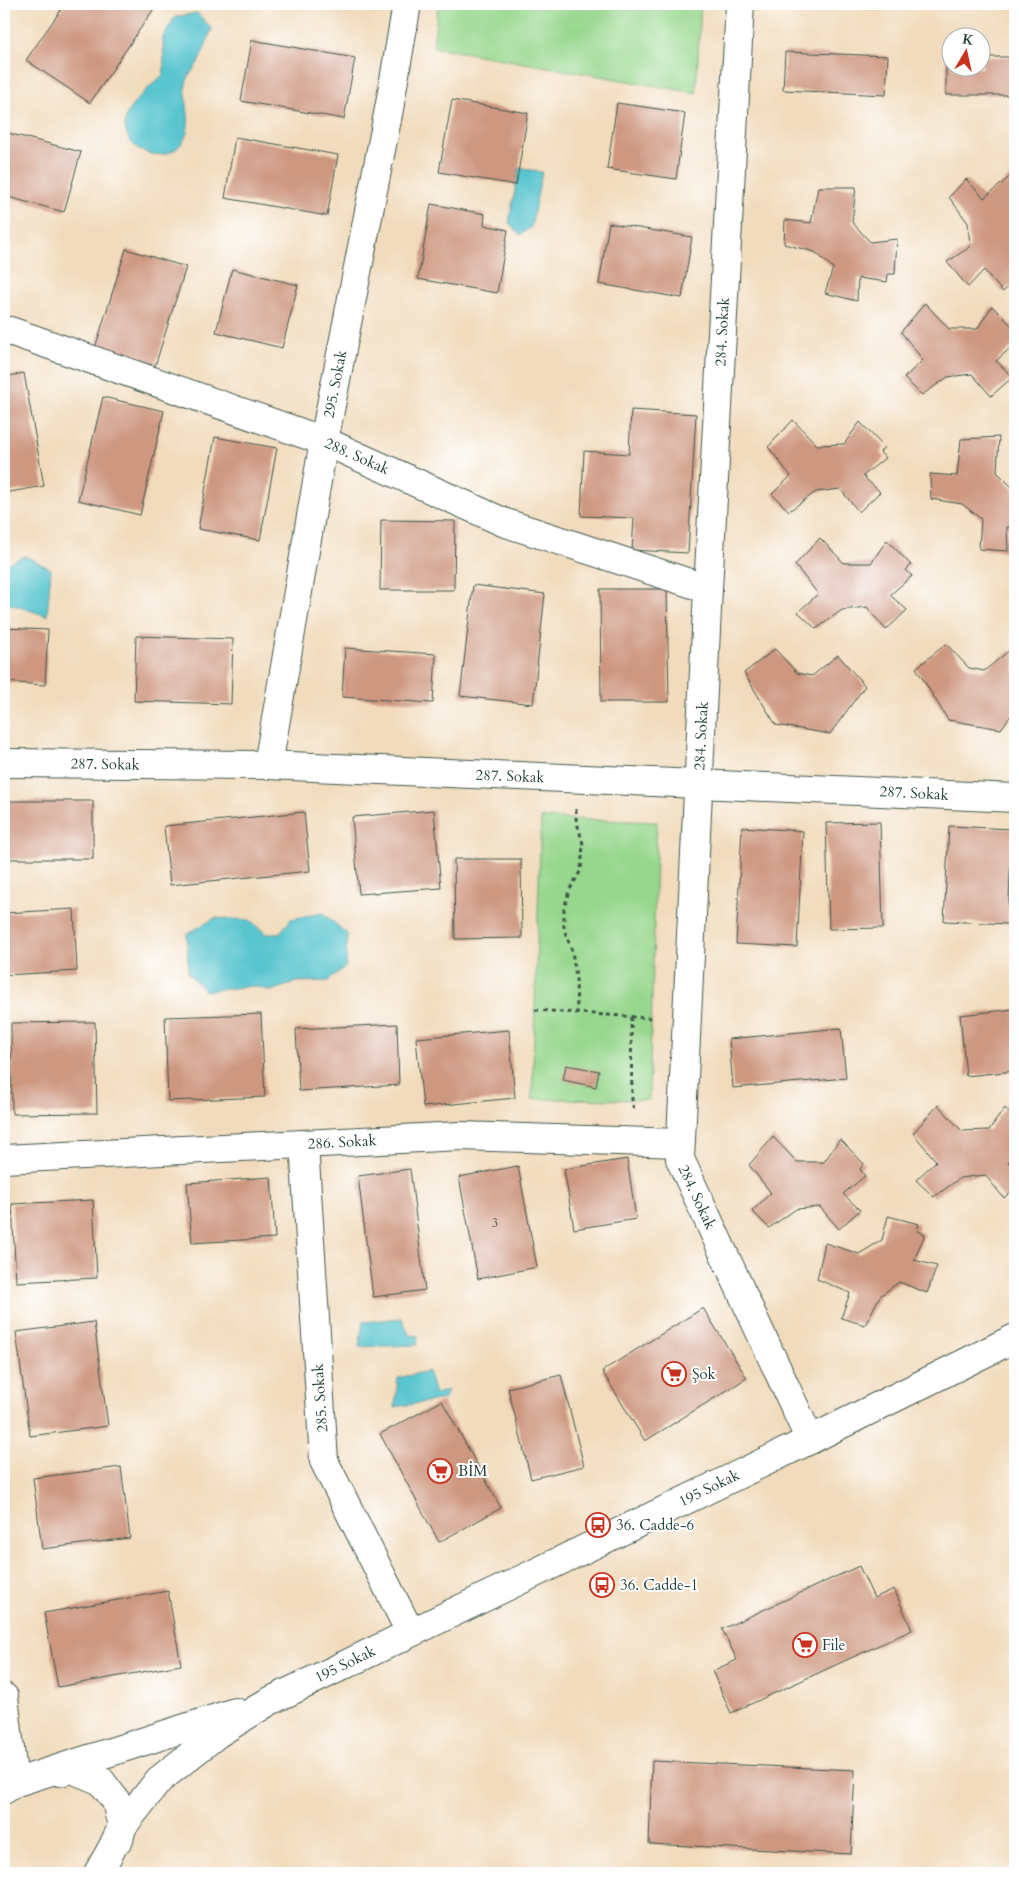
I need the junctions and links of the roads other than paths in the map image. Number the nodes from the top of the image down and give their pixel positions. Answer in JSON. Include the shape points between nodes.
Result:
{"nodes":[{"id":1,"x":407,"y":4,"type":"edge"},
{"id":2,"x":740,"y":4,"type":"edge"},
{"id":3,"x":4,"y":333,"type":"edge"},
{"id":4,"x":324,"y":441,"type":"junction"},
{"id":5,"x":708,"y":589,"type":"junction"},
{"id":6,"x":4,"y":763,"type":"edge"},
{"id":7,"x":268,"y":765,"type":"junction"},
{"id":8,"x":698,"y":784,"type":"junction"},
{"id":9,"x":1015,"y":798,"type":"edge"},
{"id":10,"x":680,"y":1143,"type":"junction"},
{"id":11,"x":304,"y":1144,"type":"junction"},
{"id":12,"x":4,"y":1159,"type":"edge"},
{"id":13,"x":1015,"y":1338,"type":"edge"},
{"id":14,"x":810,"y":1440,"type":"junction"},
{"id":15,"x":410,"y":1632,"type":"junction"},
{"id":16,"x":4,"y":1697,"type":"edge"},
{"id":17,"x":268,"y":1702,"type":"junction"},
{"id":18,"x":7,"y":1789,"type":"edge"},
{"id":19,"x":122,"y":1827,"type":"junction"},
{"id":20,"x":98,"y":1873,"type":"edge"},
{"id":21,"x":112,"y":1873,"type":"edge"}],
"edges":[{"from":1,"to":4,"type":"street","name":"295. Sokak"},
{"from":2,"to":5,"type":"street","name":"284. Sokak"},
{"from":3,"to":4,"type":"street","name":"288. Sokak","via":[[10,331]]},
{"from":4,"to":5,"type":"street","name":"288. Sokak","via":[[503,522]]},
{"from":4,"to":7,"type":"street","name":"295. Sokak"},
{"from":5,"to":8,"type":"street","name":"284. Sokak"},
{"from":6,"to":7,"type":"street","name":"287. Sokak"},
{"from":7,"to":8,"type":"street","name":"287. Sokak"},
{"from":8,"to":9,"type":"street","name":"287. Sokak"},
{"from":8,"to":10,"type":"street","name":"284. Sokak"},
{"from":10,"to":11,"type":"street","name":"286. Sokak","via":[[460,1136]]},
{"from":10,"to":14,"type":"street","name":"284. Sokak","via":[[680,1159]]},
{"from":11,"to":12,"type":"street","name":"286. Sokak"},
{"from":11,"to":15,"type":"street","name":"285. Sokak","via":[[324,1461]]},
{"from":13,"to":14,"type":"street","name":"195 Sokak"},
{"from":14,"to":15,"type":"street","name":"195 Sokak"},
{"from":15,"to":17,"type":"street","name":"195 Sokak"},
{"from":16,"to":18,"type":"street"},
{"from":17,"to":18,"type":"street"},
{"from":17,"to":19,"type":"street","via":[[217,1734],[159,1780]]},
{"from":18,"to":19,"type":"street","via":[[72,1769],[101,1781],[116,1801]]},
{"from":19,"to":20,"type":"street"},
{"from":19,"to":21,"type":"street"}]}
